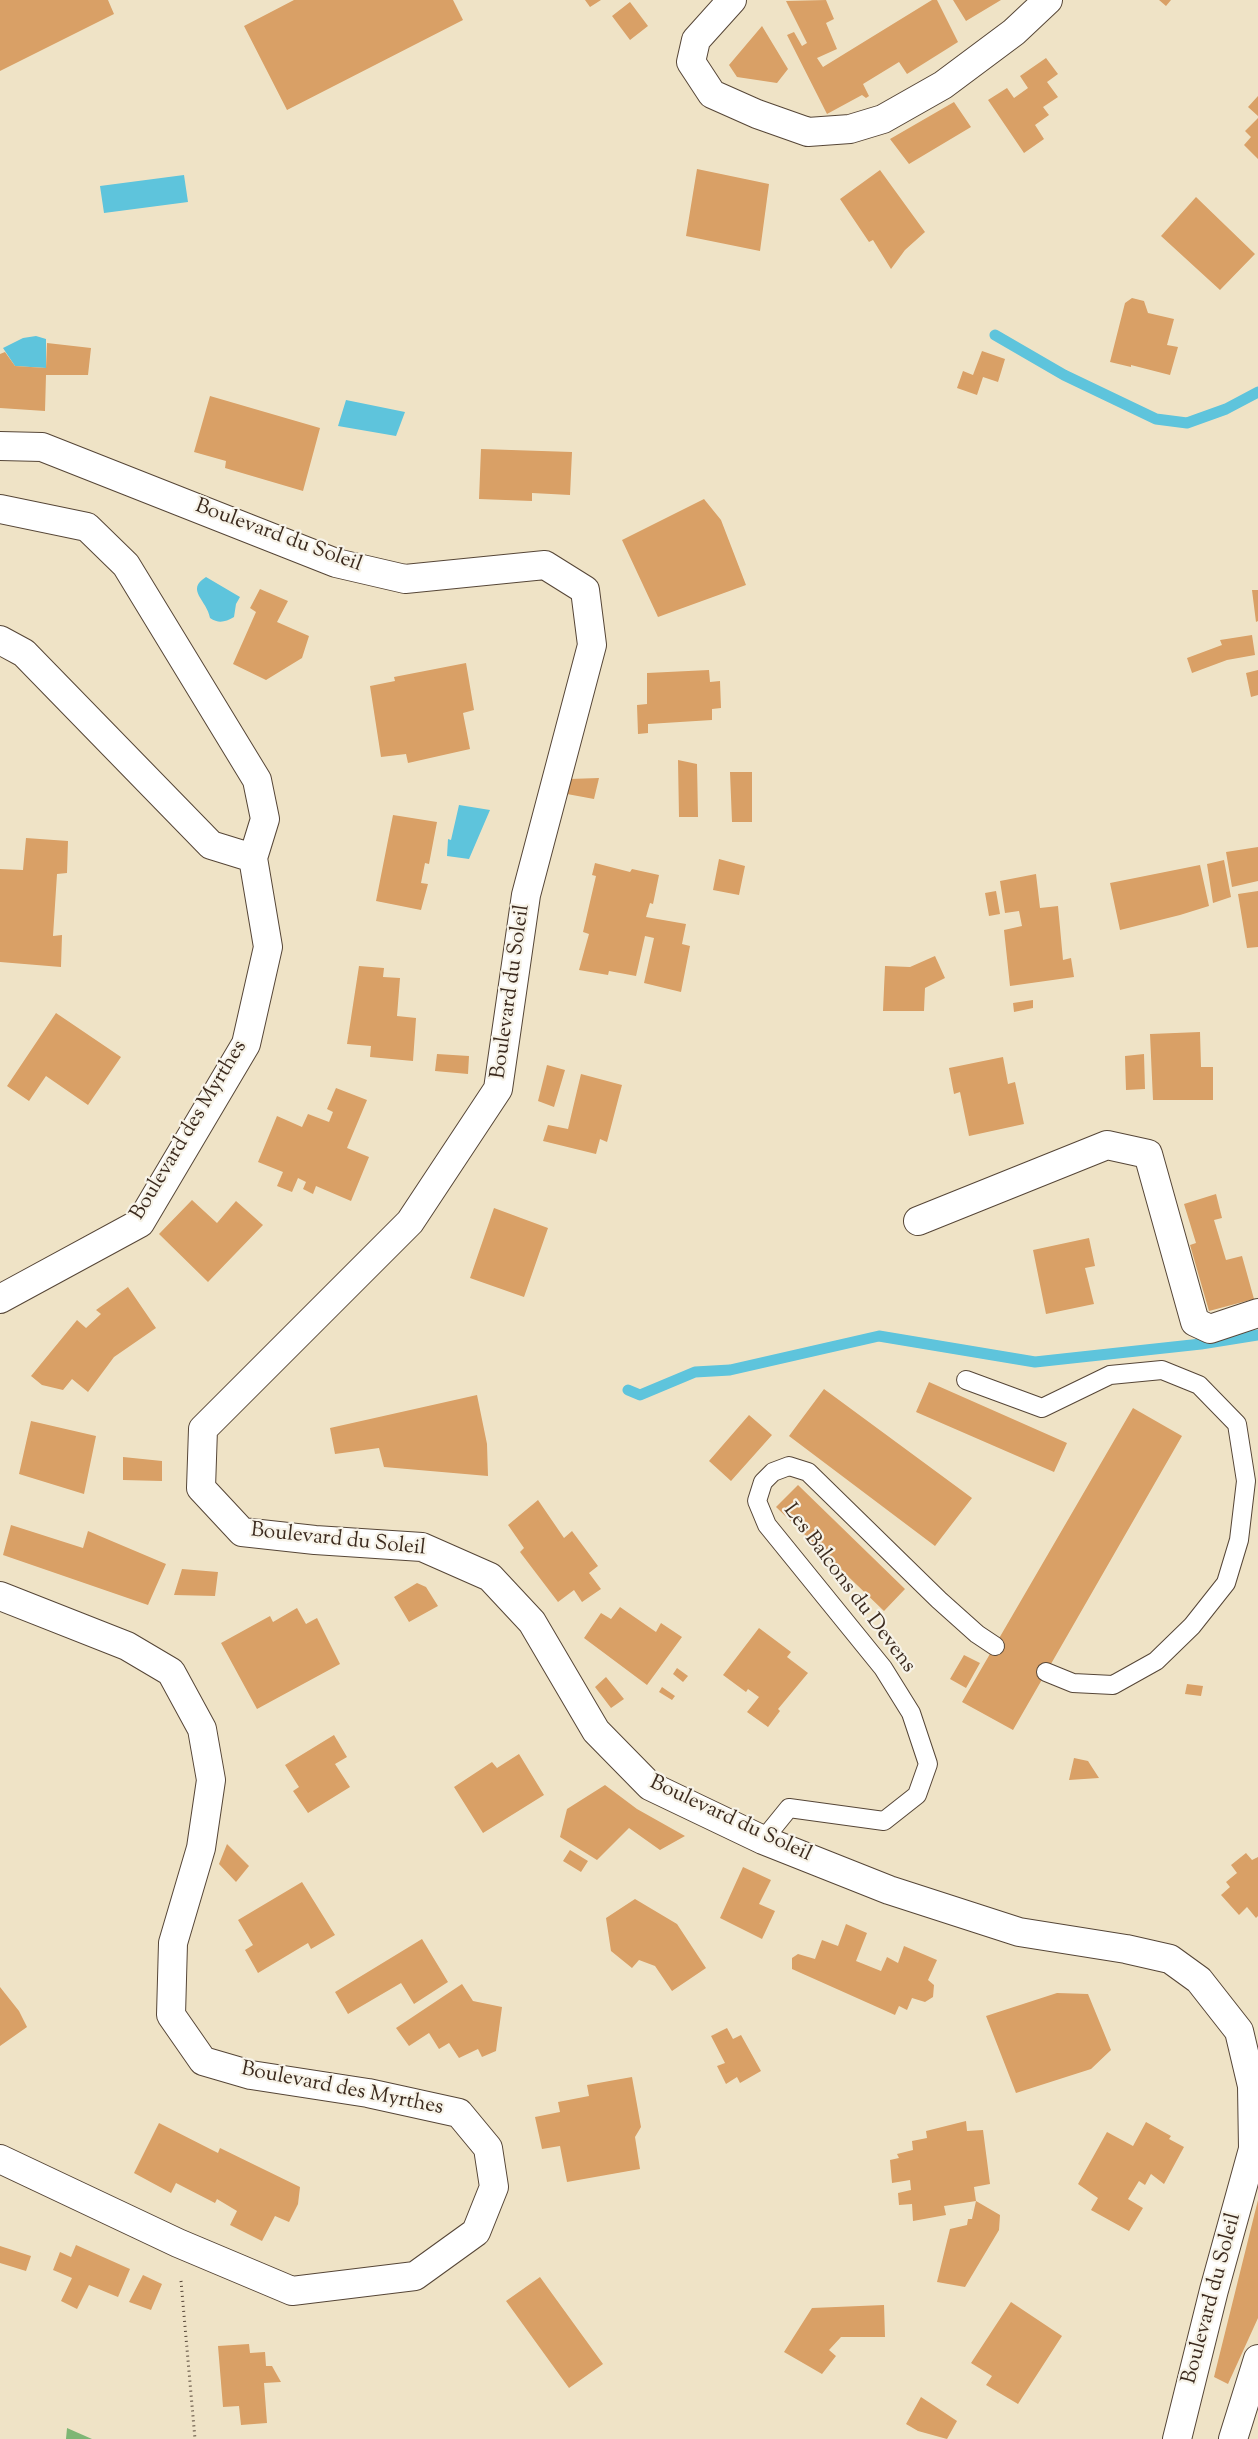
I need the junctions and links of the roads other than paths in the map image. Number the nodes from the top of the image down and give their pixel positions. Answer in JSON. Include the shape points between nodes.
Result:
{"nodes":[{"id":1,"x":732,"y":0,"type":"edge"},
{"id":2,"x":1048,"y":0,"type":"edge"},
{"id":3,"x":0,"y":446,"type":"edge"},
{"id":4,"x":0,"y":509,"type":"edge"},
{"id":5,"x":0,"y":640,"type":"edge"},
{"id":6,"x":253,"y":858,"type":"junction"},
{"id":7,"x":918,"y":1221,"type":"dead end"},
{"id":8,"x":0,"y":1299,"type":"edge"},
{"id":9,"x":1258,"y":1313,"type":"edge"},
{"id":10,"x":966,"y":1380,"type":"dead end"},
{"id":11,"x":0,"y":1596,"type":"edge"},
{"id":12,"x":995,"y":1646,"type":"dead end"},
{"id":13,"x":1046,"y":1672,"type":"dead end"},
{"id":14,"x":763,"y":1840,"type":"junction"},
{"id":15,"x":0,"y":2159,"type":"edge"},
{"id":16,"x":1258,"y":2359,"type":"edge"},
{"id":17,"x":1177,"y":2439,"type":"edge"},
{"id":18,"x":1233,"y":2439,"type":"edge"}],
"edges":[{"from":1,"to":2,"type":"street","via":[[696,40],[691,62],[712,94],[808,132],[850,129],[883,119],[943,85],[1014,32]]},
{"from":3,"to":14,"type":"street","name":"Boulevard du Soleil","via":[[42,447],[336,563],[405,579],[545,564],[586,590],[592,645],[526,895],[498,1089],[410,1222],[203,1429],[201,1488],[242,1532],[422,1546],[490,1577],[532,1622],[596,1731],[650,1786]]},
{"from":4,"to":6,"type":"street","via":[[88,527],[126,565],[257,780],[265,819]]},
{"from":5,"to":6,"type":"street","via":[[24,653],[211,845]]},
{"from":6,"to":8,"type":"street","name":"Boulevard des Myrthes","via":[[268,948],[246,1044],[140,1223]]},
{"from":7,"to":9,"type":"street","via":[[1106,1145],[1148,1154],[1195,1322],[1210,1329]]},
{"from":10,"to":13,"type":"lane","via":[[1042,1408],[1110,1376],[1162,1370],[1199,1385],[1237,1424],[1246,1481],[1239,1540],[1226,1582],[1220,1590],[1192,1626],[1156,1661],[1113,1685],[1073,1683]]},
{"from":11,"to":15,"type":"street","name":"Boulevard des Myrthes","via":[[127,1646],[171,1672],[202,1729],[210,1780],[201,1848],[174,1943],[171,2015],[202,2061],[251,2075],[368,2093],[459,2113],[488,2148],[494,2188],[476,2232],[415,2276],[292,2290],[178,2243]]},
{"from":12,"to":14,"type":"lane","name":"Les Balcons du Devens","via":[[939,1600],[808,1472],[789,1466],[773,1472],[763,1482],[757,1501],[767,1525],[883,1668],[911,1713],[928,1764],[917,1794],[884,1822],[790,1808]]},
{"from":14,"to":17,"type":"street","name":"Boulevard du Soleil","via":[[889,1890],[1018,1932],[1170,1959],[1199,1980],[1239,2032],[1252,2086],[1253,2149]]},
{"from":16,"to":18,"type":"street"}]}
